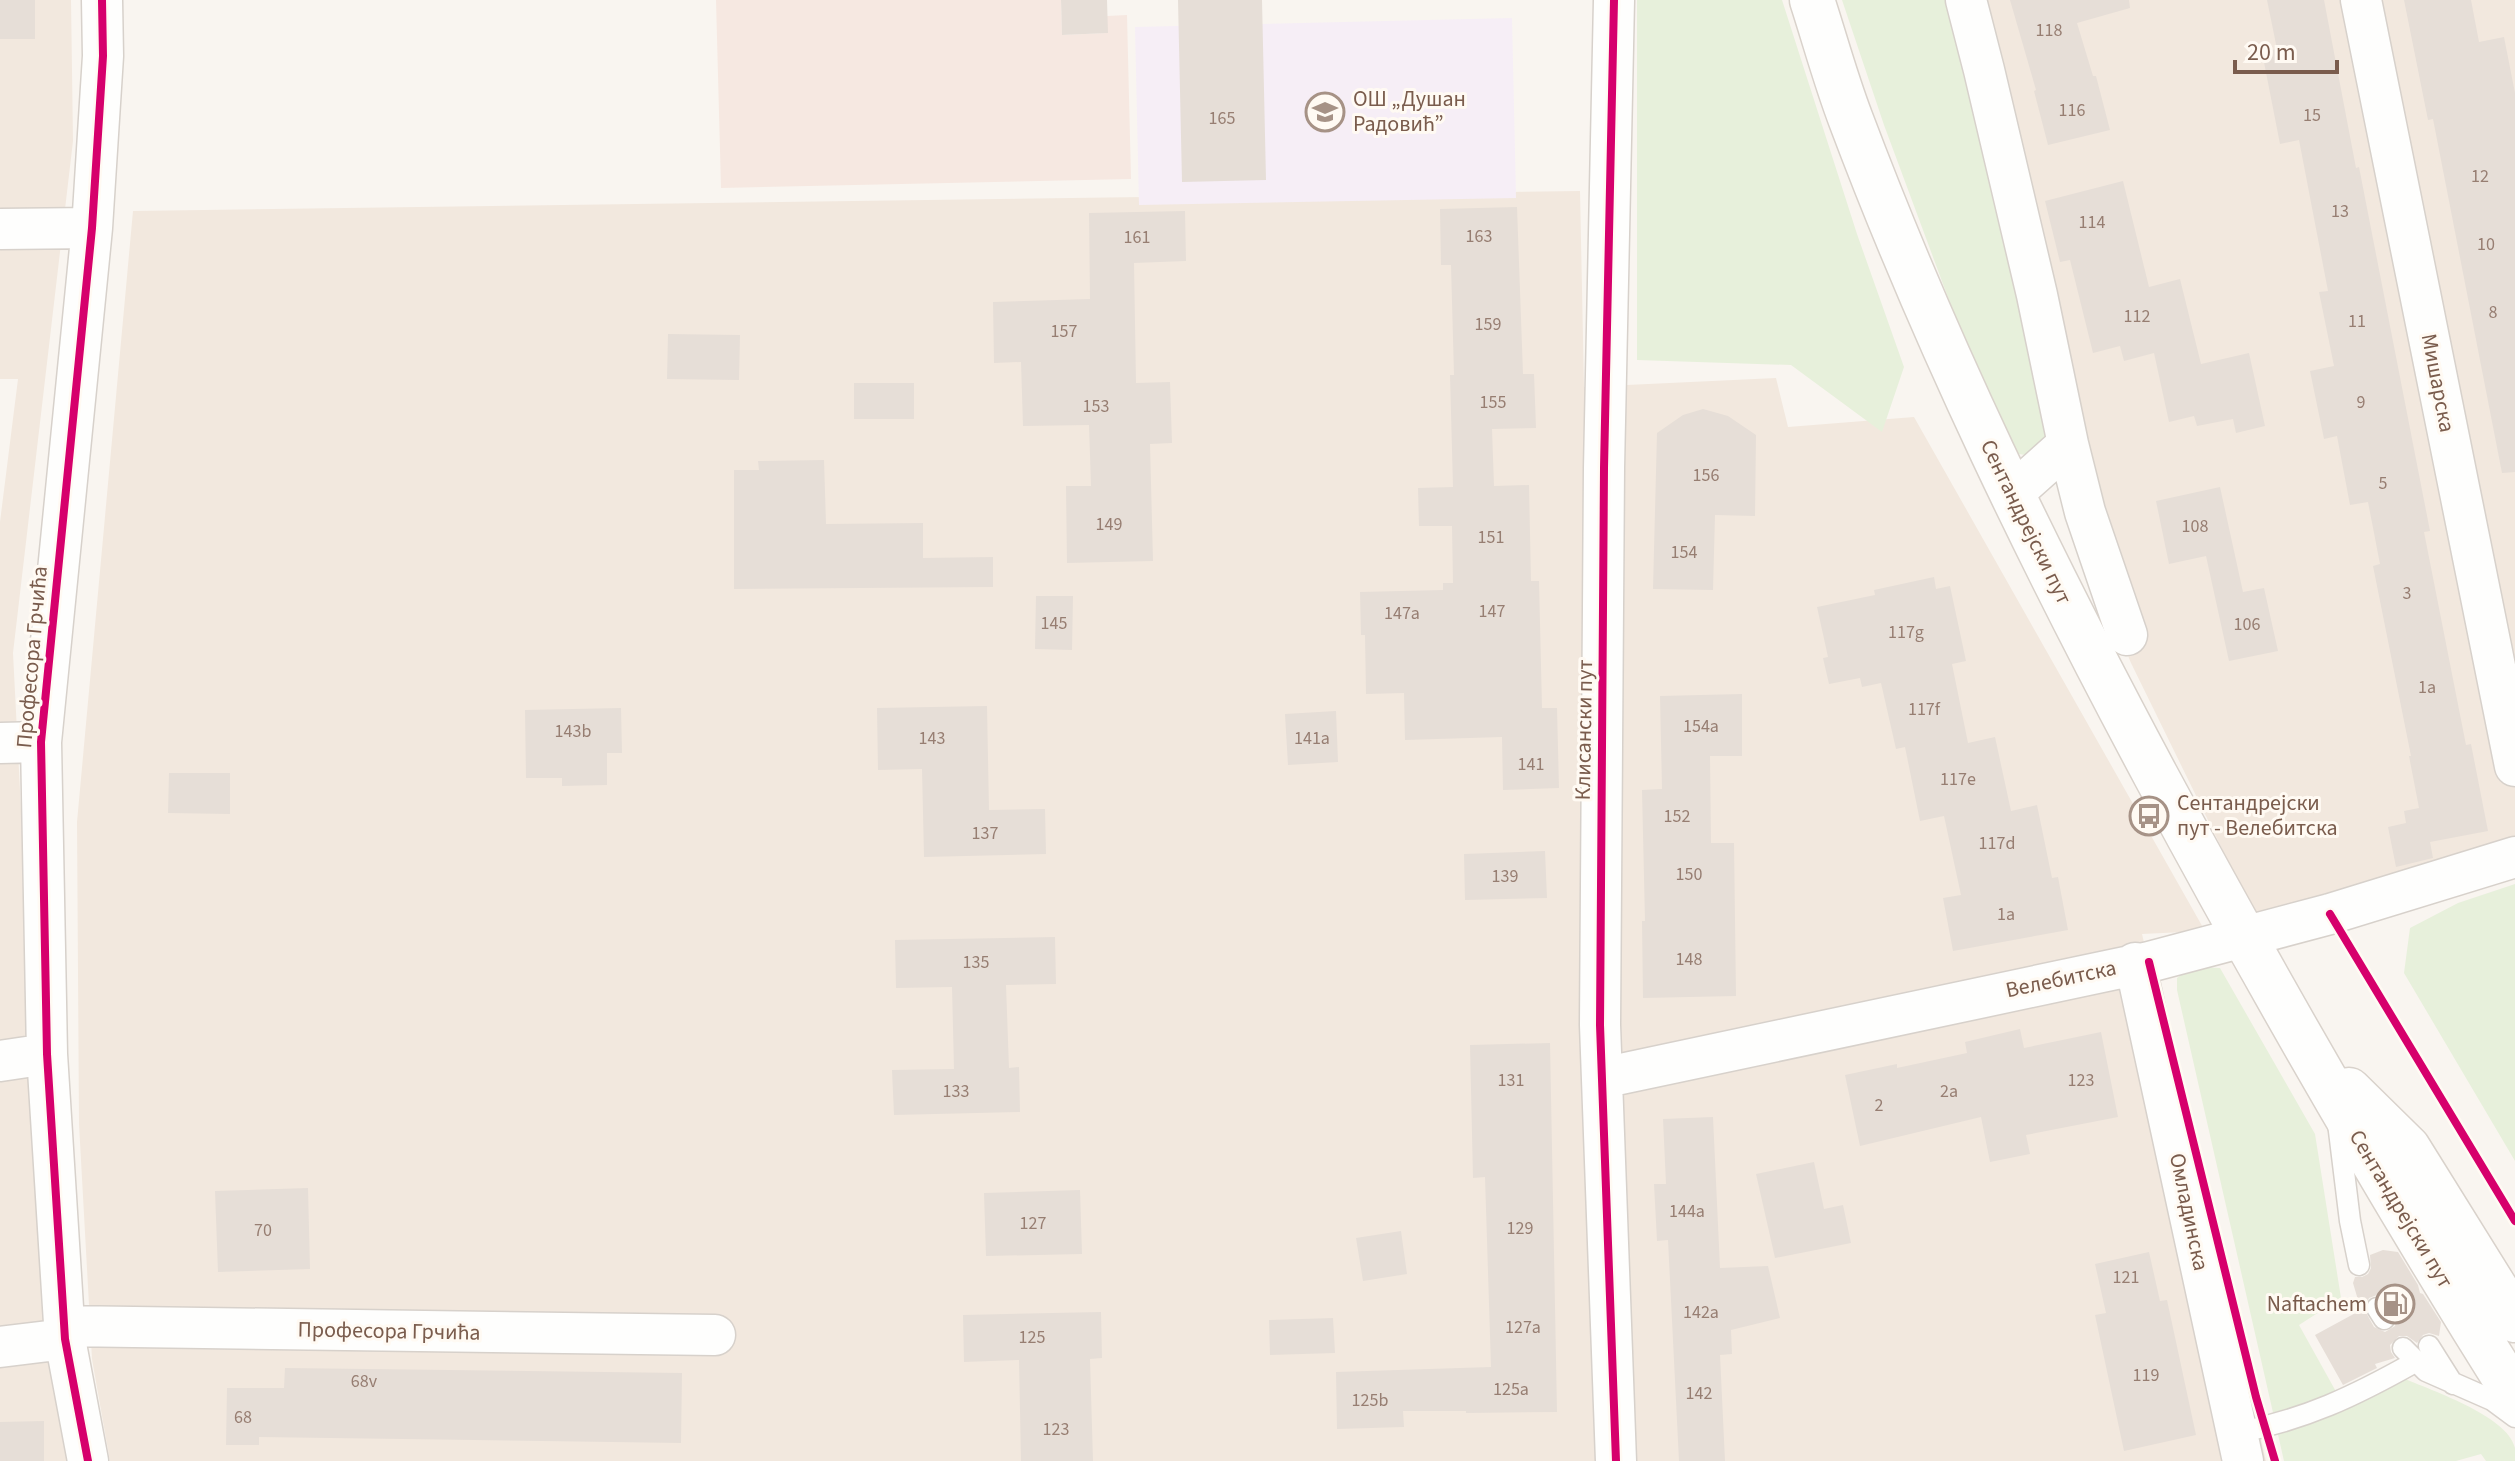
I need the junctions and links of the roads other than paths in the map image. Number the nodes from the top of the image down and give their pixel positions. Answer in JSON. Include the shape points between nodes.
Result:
{"nodes":[{"id":1,"x":102,"y":0,"type":"edge"},
{"id":2,"x":1614,"y":0,"type":"edge"},
{"id":3,"x":1812,"y":0,"type":"edge"},
{"id":4,"x":1966,"y":0,"type":"edge"},
{"id":5,"x":2361,"y":0,"type":"edge"},
{"id":6,"x":92,"y":228,"type":"junction"},
{"id":7,"x":0,"y":229,"type":"edge"},
{"id":8,"x":2068,"y":444,"type":"junction"},
{"id":9,"x":2011,"y":495,"type":"junction"},
{"id":10,"x":2127,"y":635,"type":"dead end"},
{"id":11,"x":41,"y":742,"type":"junction"},
{"id":12,"x":0,"y":743,"type":"edge"},
{"id":13,"x":2515,"y":766,"type":"edge"},
{"id":14,"x":2515,"y":857,"type":"edge"},
{"id":15,"x":2243,"y":937,"type":"junction"},
{"id":16,"x":2135,"y":963,"type":"junction"},
{"id":17,"x":2291,"y":1021,"type":"junction"},
{"id":18,"x":47,"y":1054,"type":"junction"},
{"id":19,"x":0,"y":1061,"type":"edge"},
{"id":20,"x":1602,"y":1078,"type":"junction"},
{"id":21,"x":2336,"y":1099,"type":"junction"},
{"id":22,"x":2366,"y":1260,"type":"dead end"},
{"id":23,"x":2515,"y":1320,"type":"edge"},
{"id":24,"x":64,"y":1332,"type":"junction"},
{"id":25,"x":715,"y":1335,"type":"dead end"},
{"id":26,"x":2429,"y":1346,"type":"dead end"},
{"id":27,"x":0,"y":1347,"type":"edge"},
{"id":28,"x":2453,"y":1384,"type":"junction"},
{"id":29,"x":2515,"y":1395,"type":"edge"},
{"id":30,"x":2515,"y":1417,"type":"edge"},
{"id":31,"x":2240,"y":1447,"type":"edge"},
{"id":32,"x":88,"y":1461,"type":"edge"},
{"id":33,"x":1616,"y":1461,"type":"edge"}],
"edges":[{"from":1,"to":6,"type":"street","name":"Професора Грчића"},
{"from":2,"to":20,"type":"street","name":"Клисански пут","via":[[1604,468]]},
{"from":3,"to":9,"type":"main road","name":"Сентандрејски пут","via":[[1886,209]]},
{"from":4,"to":8,"type":"street"},
{"from":5,"to":13,"type":"street","name":"Мишарска"},
{"from":6,"to":7,"type":"street"},
{"from":6,"to":11,"type":"street","name":"Професора Грчића"},
{"from":8,"to":9,"type":"street"},
{"from":8,"to":10,"type":"street"},
{"from":9,"to":15,"type":"main road","name":"Сентандрејски пут"},
{"from":11,"to":12,"type":"street"},
{"from":11,"to":18,"type":"street","name":"Професора Грчића"},
{"from":14,"to":15,"type":"street","name":"Велебитска"},
{"from":15,"to":16,"type":"street","name":"Велебитска"},
{"from":15,"to":17,"type":"main road","name":"Сентандрејски пут"},
{"from":16,"to":20,"type":"street","name":"Велебитска"},
{"from":16,"to":31,"type":"street","name":"Омладинска"},
{"from":17,"to":21,"type":"main road","name":"Сентандрејски пут"},
{"from":17,"to":23,"type":"main road","name":"Сентандрејски пут","via":[[2408,1148]]},
{"from":18,"to":19,"type":"street"},
{"from":18,"to":24,"type":"street","name":"Професора Грчића"},
{"from":20,"to":33,"type":"street","name":"Клисански пут"},
{"from":21,"to":22,"type":"lane","via":[[2350,1221]]},
{"from":21,"to":29,"type":"main road","name":"Сентандрејски пут"},
{"from":24,"to":25,"type":"street","name":"Професора Грчића"},
{"from":24,"to":27,"type":"street"},
{"from":24,"to":32,"type":"street","name":"Професора Грчића"},
{"from":26,"to":28,"type":"lane"},
{"from":28,"to":30,"type":"lane","via":[[2492,1400]]},
{"from":28,"to":31,"type":"lane","via":[[2426,1371],[2409,1355],[2357,1395]]}]}
